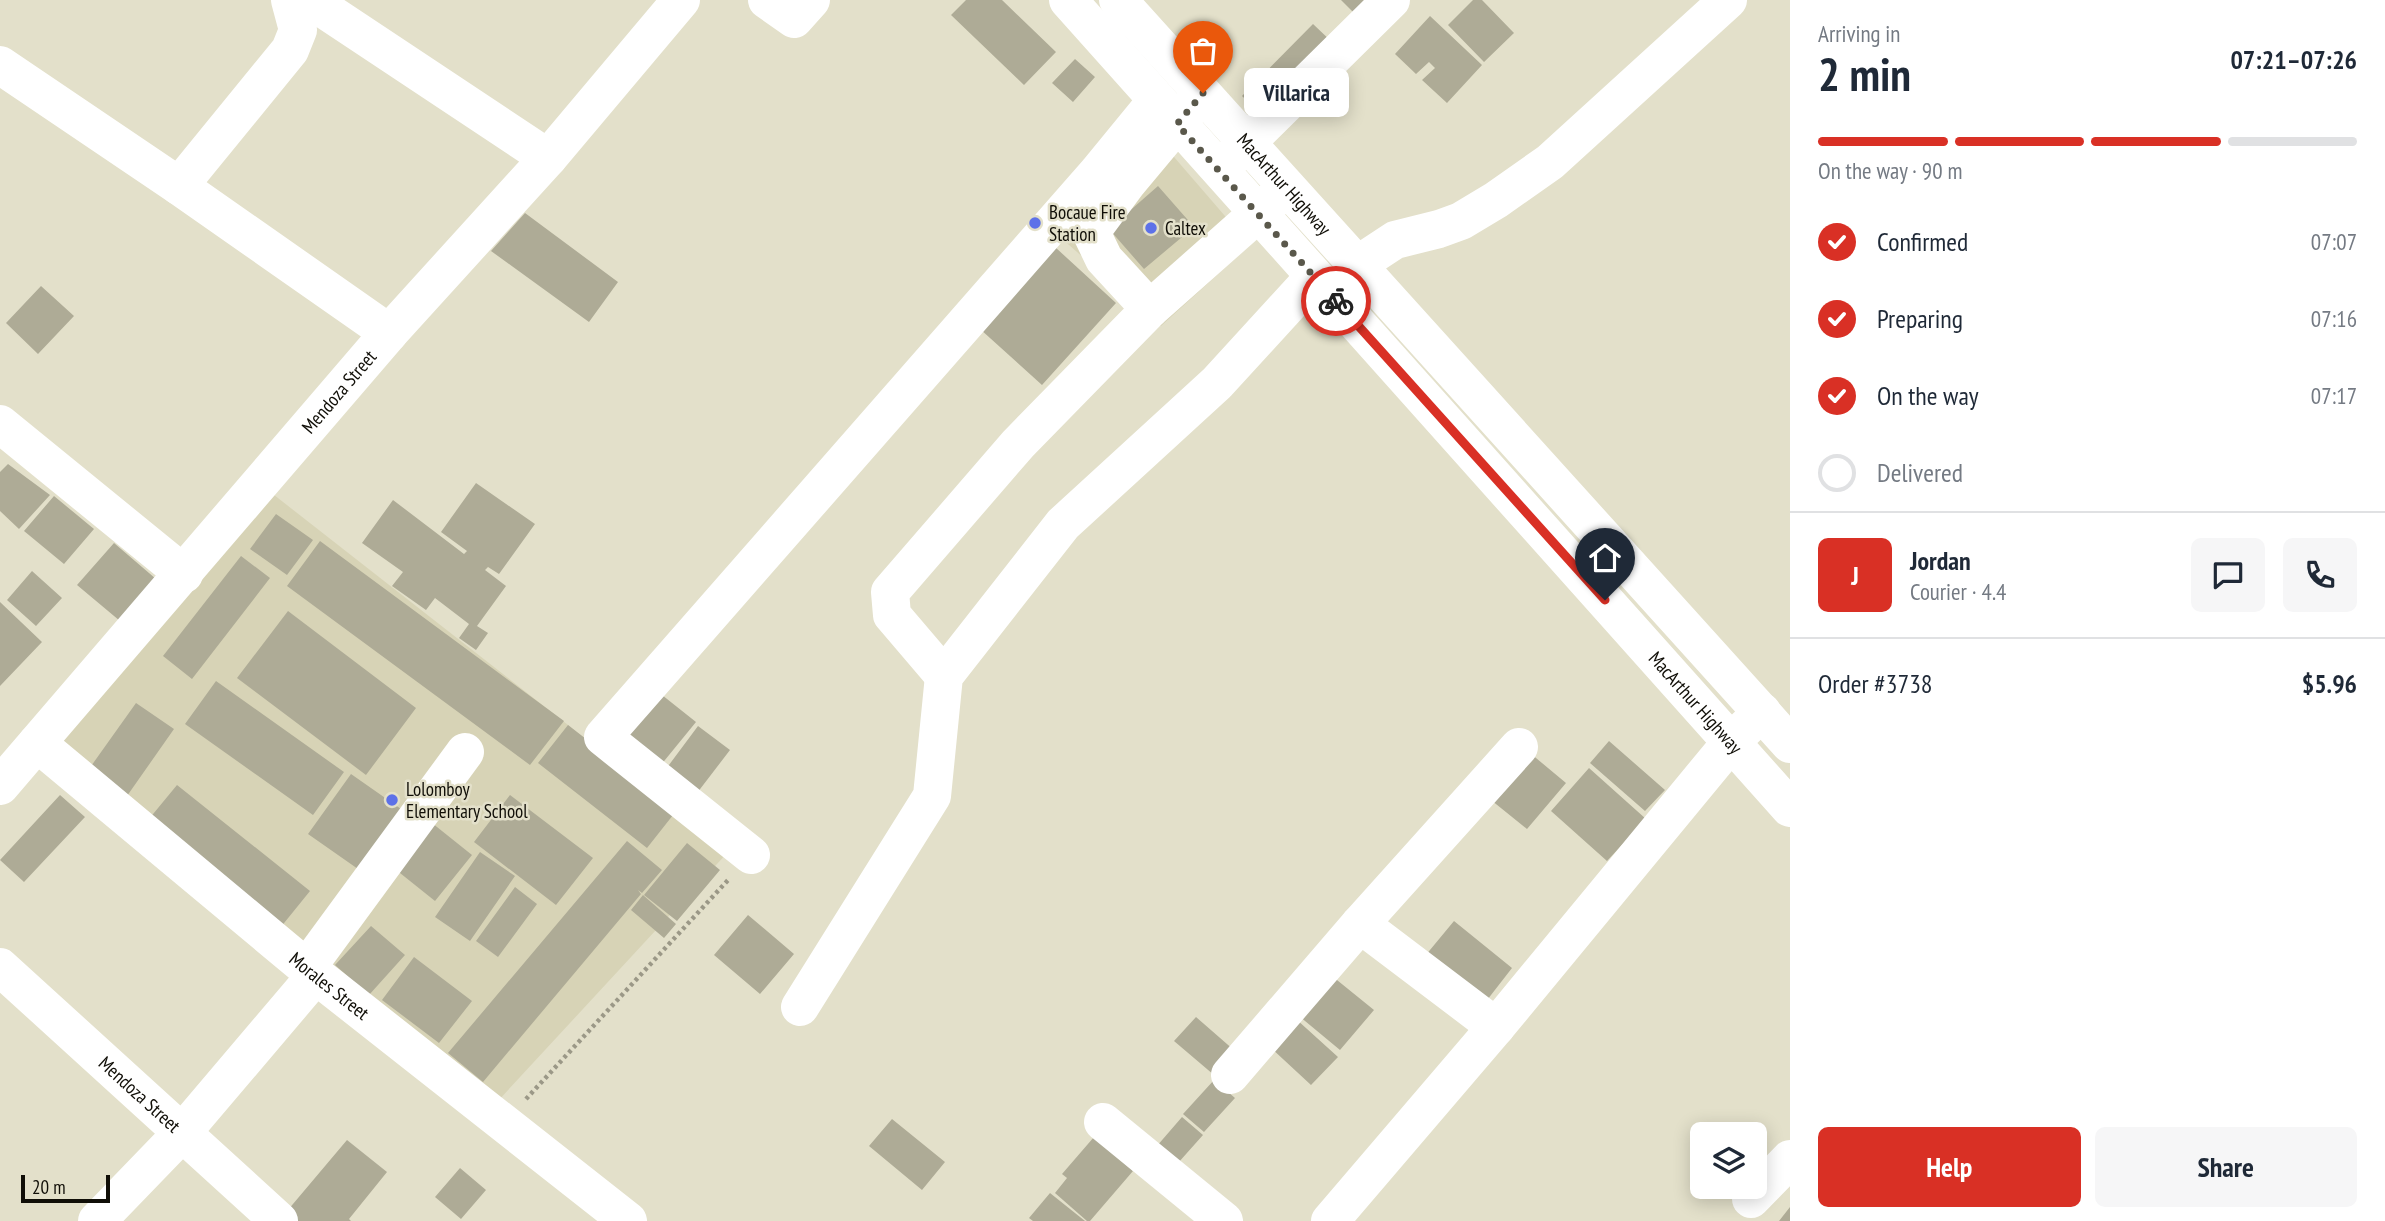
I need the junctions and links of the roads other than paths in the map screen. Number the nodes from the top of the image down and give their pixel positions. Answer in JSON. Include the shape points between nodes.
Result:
{"nodes":[{"id":1,"x":290,"y":0,"type":"edge"},
{"id":2,"x":310,"y":0,"type":"edge"},
{"id":3,"x":681,"y":0,"type":"edge"},
{"id":4,"x":767,"y":0,"type":"edge"},
{"id":5,"x":811,"y":0,"type":"edge"},
{"id":6,"x":1068,"y":0,"type":"edge"},
{"id":7,"x":1391,"y":0,"type":"edge"},
{"id":8,"x":1728,"y":0,"type":"edge"},
{"id":9,"x":1113,"y":7,"type":"edge"},
{"id":10,"x":0,"y":65,"type":"edge"},
{"id":11,"x":1203,"y":93,"type":"junction"},
{"id":12,"x":1167,"y":112,"type":"junction"},
{"id":13,"x":1247,"y":143,"type":"junction"},
{"id":14,"x":548,"y":158,"type":"junction"},
{"id":15,"x":1219,"y":170,"type":"junction"},
{"id":16,"x":179,"y":186,"type":"junction"},
{"id":17,"x":1287,"y":187,"type":"junction"},
{"id":18,"x":1258,"y":214,"type":"junction"},
{"id":19,"x":1357,"y":265,"type":"junction"},
{"id":20,"x":1314,"y":277,"type":"junction"},
{"id":21,"x":1150,"y":309,"type":"junction"},
{"id":22,"x":389,"y":333,"type":"junction"},
{"id":23,"x":3,"y":431,"type":"edge"},
{"id":24,"x":184,"y":574,"type":"junction"},
{"id":25,"x":944,"y":676,"type":"junction"},
{"id":26,"x":1762,"y":712,"type":"junction"},
{"id":27,"x":1732,"y":741,"type":"junction"},
{"id":28,"x":37,"y":743,"type":"junction"},
{"id":29,"x":1790,"y":744,"type":"edge"},
{"id":30,"x":1519,"y":747,"type":"dead end"},
{"id":31,"x":465,"y":752,"type":"dead end"},
{"id":32,"x":0,"y":786,"type":"edge"},
{"id":33,"x":1790,"y":808,"type":"edge"},
{"id":34,"x":751,"y":855,"type":"road end"},
{"id":35,"x":1360,"y":924,"type":"junction"},
{"id":36,"x":0,"y":967,"type":"edge"},
{"id":37,"x":312,"y":972,"type":"junction"},
{"id":38,"x":800,"y":1007,"type":"dead end"},
{"id":39,"x":1496,"y":1027,"type":"junction"},
{"id":40,"x":1230,"y":1075,"type":"dead end"},
{"id":41,"x":1103,"y":1122,"type":"dead end"},
{"id":42,"x":181,"y":1134,"type":"junction"},
{"id":43,"x":1790,"y":1159,"type":"edge"},
{"id":44,"x":1767,"y":1183,"type":"edge"},
{"id":45,"x":97,"y":1221,"type":"edge"},
{"id":46,"x":279,"y":1221,"type":"edge"},
{"id":47,"x":628,"y":1221,"type":"edge"},
{"id":48,"x":1224,"y":1221,"type":"edge"},
{"id":49,"x":1330,"y":1221,"type":"edge"}],
"edges":[{"from":1,"to":16,"type":"main road","via":[[298,30],[290,50]]},
{"from":2,"to":14,"type":"main road"},
{"from":3,"to":14,"type":"main road","name":"Mendoza Street"},
{"from":4,"to":5,"type":"main road","via":[[793,19]]},
{"from":6,"to":9,"type":"main road","name":"MacArthur Highway"},
{"from":7,"to":13,"type":"main road"},
{"from":8,"to":19,"type":"main road","via":[[1550,162],[1461,221],[1395,240]]},
{"from":9,"to":11,"type":"main road","name":"MacArthur Highway"},
{"from":9,"to":12,"type":"main road","name":"MacArthur Highway"},
{"from":10,"to":16,"type":"main road"},
{"from":11,"to":12,"type":"main road"},
{"from":11,"to":13,"type":"main road","name":"MacArthur Highway"},
{"from":12,"to":15,"type":"main road","name":"MacArthur Highway"},
{"from":12,"to":21,"type":"main road","via":[[1128,183],[1091,232],[1104,259]]},
{"from":12,"to":34,"type":"main road","via":[[1088,182],[603,737]]},
{"from":13,"to":15,"type":"main road"},
{"from":13,"to":17,"type":"main road","name":"MacArthur Highway"},
{"from":14,"to":22,"type":"main road","name":"Mendoza Street"},
{"from":15,"to":18,"type":"main road","name":"MacArthur Highway"},
{"from":16,"to":22,"type":"main road"},
{"from":17,"to":18,"type":"main road"},
{"from":17,"to":19,"type":"main road","name":"MacArthur Highway"},
{"from":18,"to":20,"type":"main road","name":"MacArthur Highway"},
{"from":18,"to":21,"type":"main road"},
{"from":19,"to":26,"type":"main road","name":"MacArthur Highway"},
{"from":20,"to":25,"type":"main road","via":[[1217,383],[1063,524]]},
{"from":20,"to":27,"type":"main road","name":"MacArthur Highway"},
{"from":21,"to":25,"type":"main road","via":[[1018,444],[890,592],[892,615]]},
{"from":22,"to":24,"type":"main road","name":"Mendoza Street"},
{"from":23,"to":24,"type":"main road"},
{"from":24,"to":28,"type":"main road","name":"Mendoza Street"},
{"from":25,"to":38,"type":"main road","via":[[932,796]]},
{"from":26,"to":27,"type":"main road"},
{"from":26,"to":29,"type":"main road","name":"MacArthur Highway"},
{"from":27,"to":33,"type":"main road","name":"MacArthur Highway"},
{"from":27,"to":39,"type":"main road"},
{"from":28,"to":32,"type":"main road","name":"Mendoza Street"},
{"from":28,"to":37,"type":"main road","name":"Morales Street"},
{"from":30,"to":35,"type":"main road"},
{"from":31,"to":37,"type":"main road","via":[[314,958]]},
{"from":35,"to":39,"type":"main road"},
{"from":35,"to":40,"type":"main road"},
{"from":36,"to":42,"type":"main road","name":"Mendoza Street"},
{"from":37,"to":42,"type":"main road"},
{"from":37,"to":47,"type":"main road","name":"Morales Street"},
{"from":39,"to":49,"type":"main road"},
{"from":41,"to":48,"type":"main road"},
{"from":42,"to":45,"type":"main road"},
{"from":42,"to":46,"type":"main road","name":"Mendoza Street"},
{"from":43,"to":44,"type":"main road"}]}
